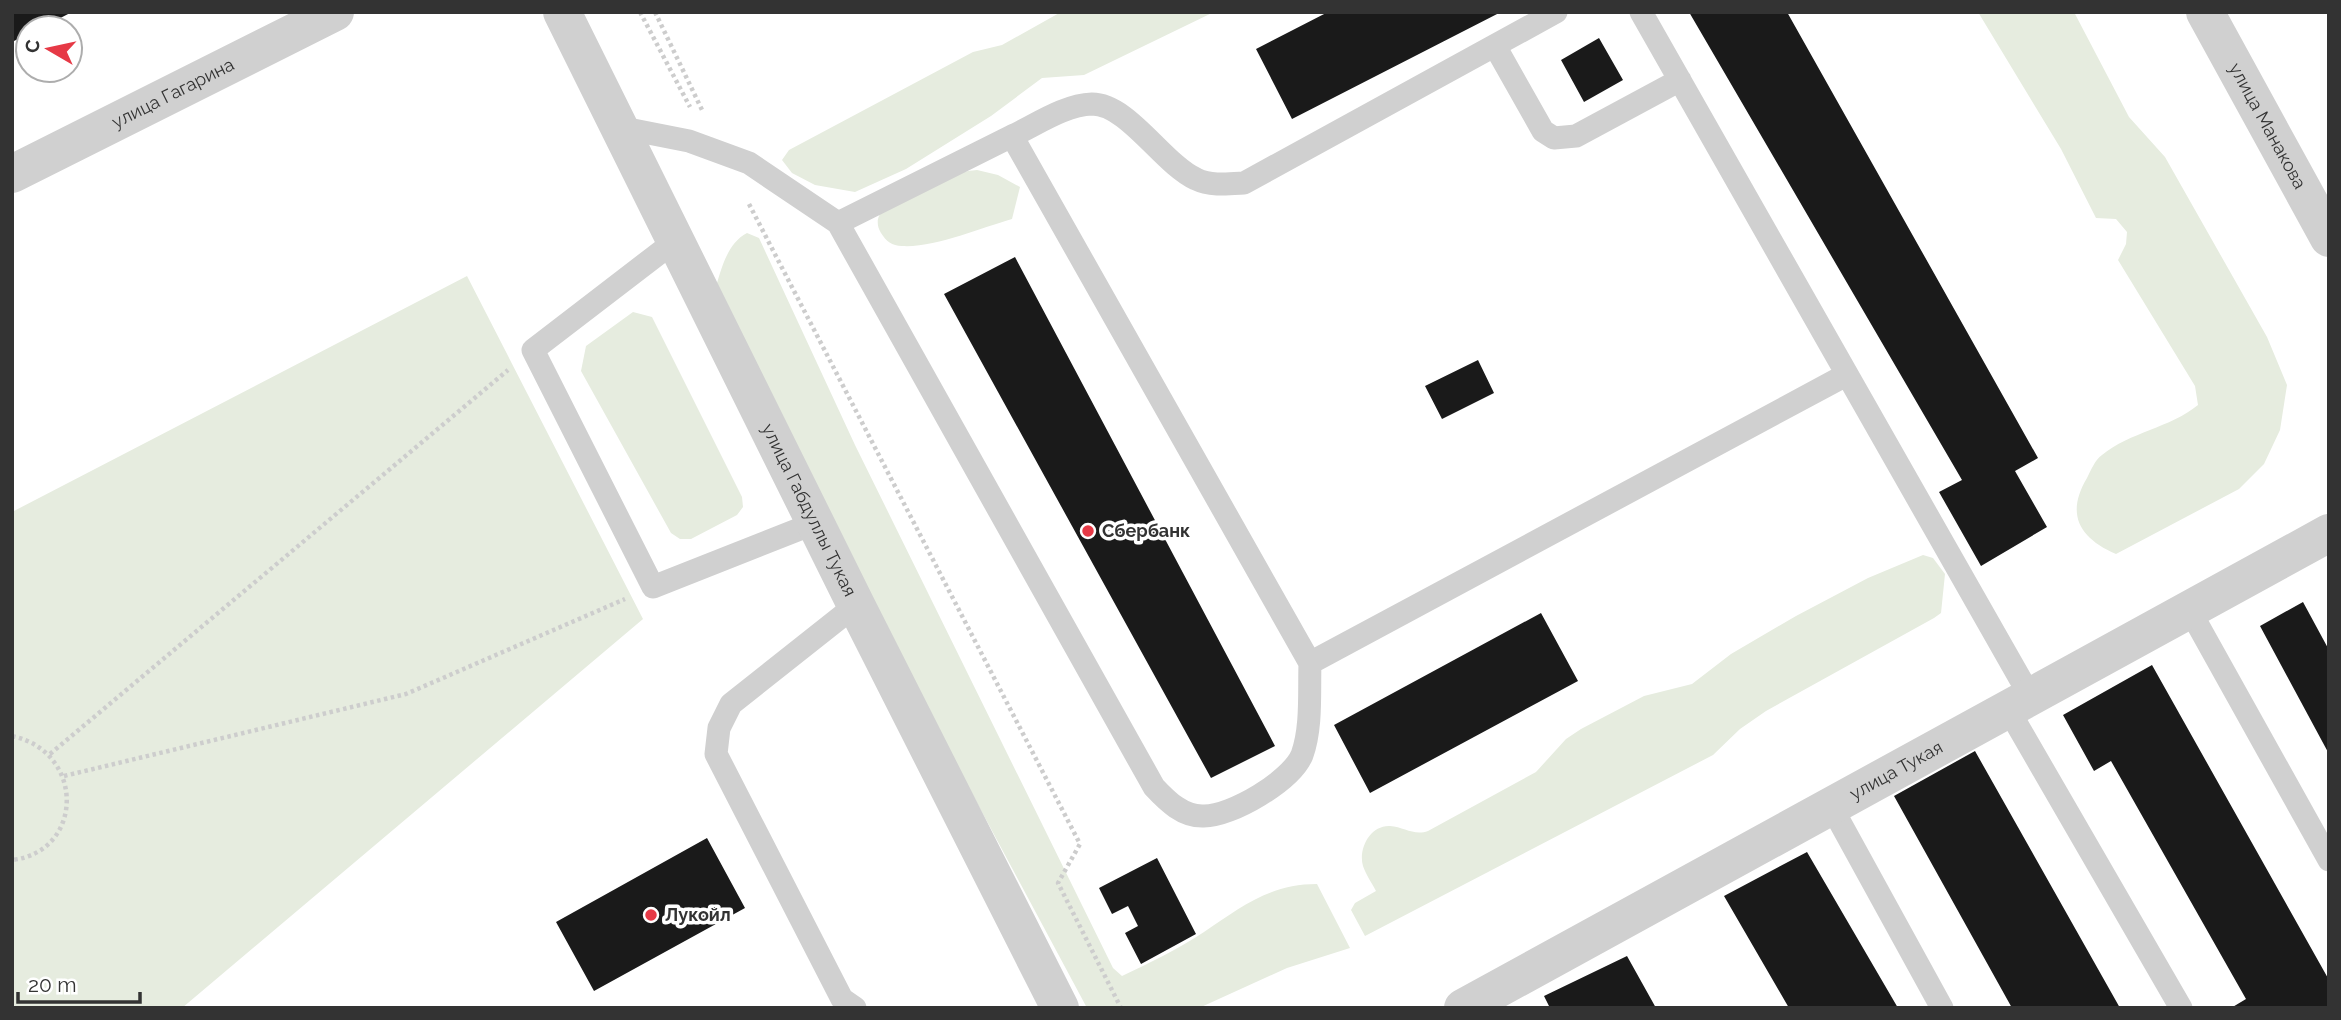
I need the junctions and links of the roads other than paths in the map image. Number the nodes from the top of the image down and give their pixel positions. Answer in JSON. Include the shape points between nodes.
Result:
{"nodes":[{"id":1,"x":335,"y":12,"type":"edge"},
{"id":2,"x":562,"y":12,"type":"edge"},
{"id":3,"x":1556,"y":12,"type":"edge"},
{"id":4,"x":1641,"y":12,"type":"edge"},
{"id":5,"x":2206,"y":12,"type":"edge"},
{"id":6,"x":1494,"y":46,"type":"junction"},
{"id":7,"x":1680,"y":80,"type":"junction"},
{"id":8,"x":618,"y":127,"type":"junction"},
{"id":9,"x":1012,"y":136,"type":"junction"},
{"id":10,"x":12,"y":174,"type":"edge"},
{"id":11,"x":838,"y":223,"type":"junction"},
{"id":12,"x":2329,"y":238,"type":"edge"},
{"id":13,"x":675,"y":241,"type":"junction"},
{"id":14,"x":1846,"y":375,"type":"junction"},
{"id":15,"x":815,"y":523,"type":"junction"},
{"id":16,"x":2329,"y":533,"type":"edge"},
{"id":17,"x":856,"y":606,"type":"junction"},
{"id":18,"x":2189,"y":609,"type":"junction"},
{"id":19,"x":1310,"y":663,"type":"junction"},
{"id":20,"x":2019,"y":703,"type":"junction"},
{"id":21,"x":1831,"y":806,"type":"junction"},
{"id":22,"x":2329,"y":860,"type":"edge"},
{"id":23,"x":1474,"y":1005,"type":"edge"},
{"id":24,"x":855,"y":1008,"type":"edge"},
{"id":25,"x":1060,"y":1008,"type":"edge"},
{"id":26,"x":1942,"y":1008,"type":"edge"},
{"id":27,"x":2180,"y":1008,"type":"edge"}],
"edges":[{"from":1,"to":10,"type":"street","name":"улица Гагарина"},
{"from":2,"to":8,"type":"street","name":"улица Габдуллы Тукая"},
{"from":3,"to":6,"type":"lane"},
{"from":4,"to":7,"type":"lane"},
{"from":5,"to":12,"type":"street","name":"улица Манакова"},
{"from":6,"to":7,"type":"lane","via":[[1543,131],[1554,138],[1576,136]]},
{"from":6,"to":9,"type":"lane","via":[[1244,183],[1220,185],[1197,180],[1114,110],[1094,104],[1073,107]]},
{"from":7,"to":14,"type":"lane"},
{"from":8,"to":11,"type":"lane","via":[[722,151],[750,163]]},
{"from":8,"to":13,"type":"street","name":"улица Габдуллы Тукая"},
{"from":9,"to":11,"type":"lane"},
{"from":9,"to":19,"type":"lane"},
{"from":11,"to":19,"type":"lane","via":[[1154,787],[1169,803],[1203,817],[1222,813],[1280,783],[1294,769],[1307,734]]},
{"from":13,"to":15,"type":"street","name":"улица Габдуллы Тукая"},
{"from":13,"to":15,"type":"lane","via":[[533,350],[653,587]]},
{"from":14,"to":19,"type":"lane"},
{"from":14,"to":20,"type":"lane"},
{"from":15,"to":17,"type":"street","name":"улица Габдуллы Тукая"},
{"from":16,"to":18,"type":"street","name":"улица Тукая"},
{"from":17,"to":24,"type":"lane","via":[[731,704],[719,728],[716,754],[842,999]]},
{"from":17,"to":25,"type":"street","name":"улица Габдуллы Тукая"},
{"from":18,"to":20,"type":"street","name":"улица Тукая"},
{"from":18,"to":22,"type":"lane"},
{"from":20,"to":21,"type":"street","name":"улица Тукая"},
{"from":20,"to":27,"type":"lane"},
{"from":21,"to":23,"type":"street","name":"улица Тукая"},
{"from":21,"to":26,"type":"lane"}]}
